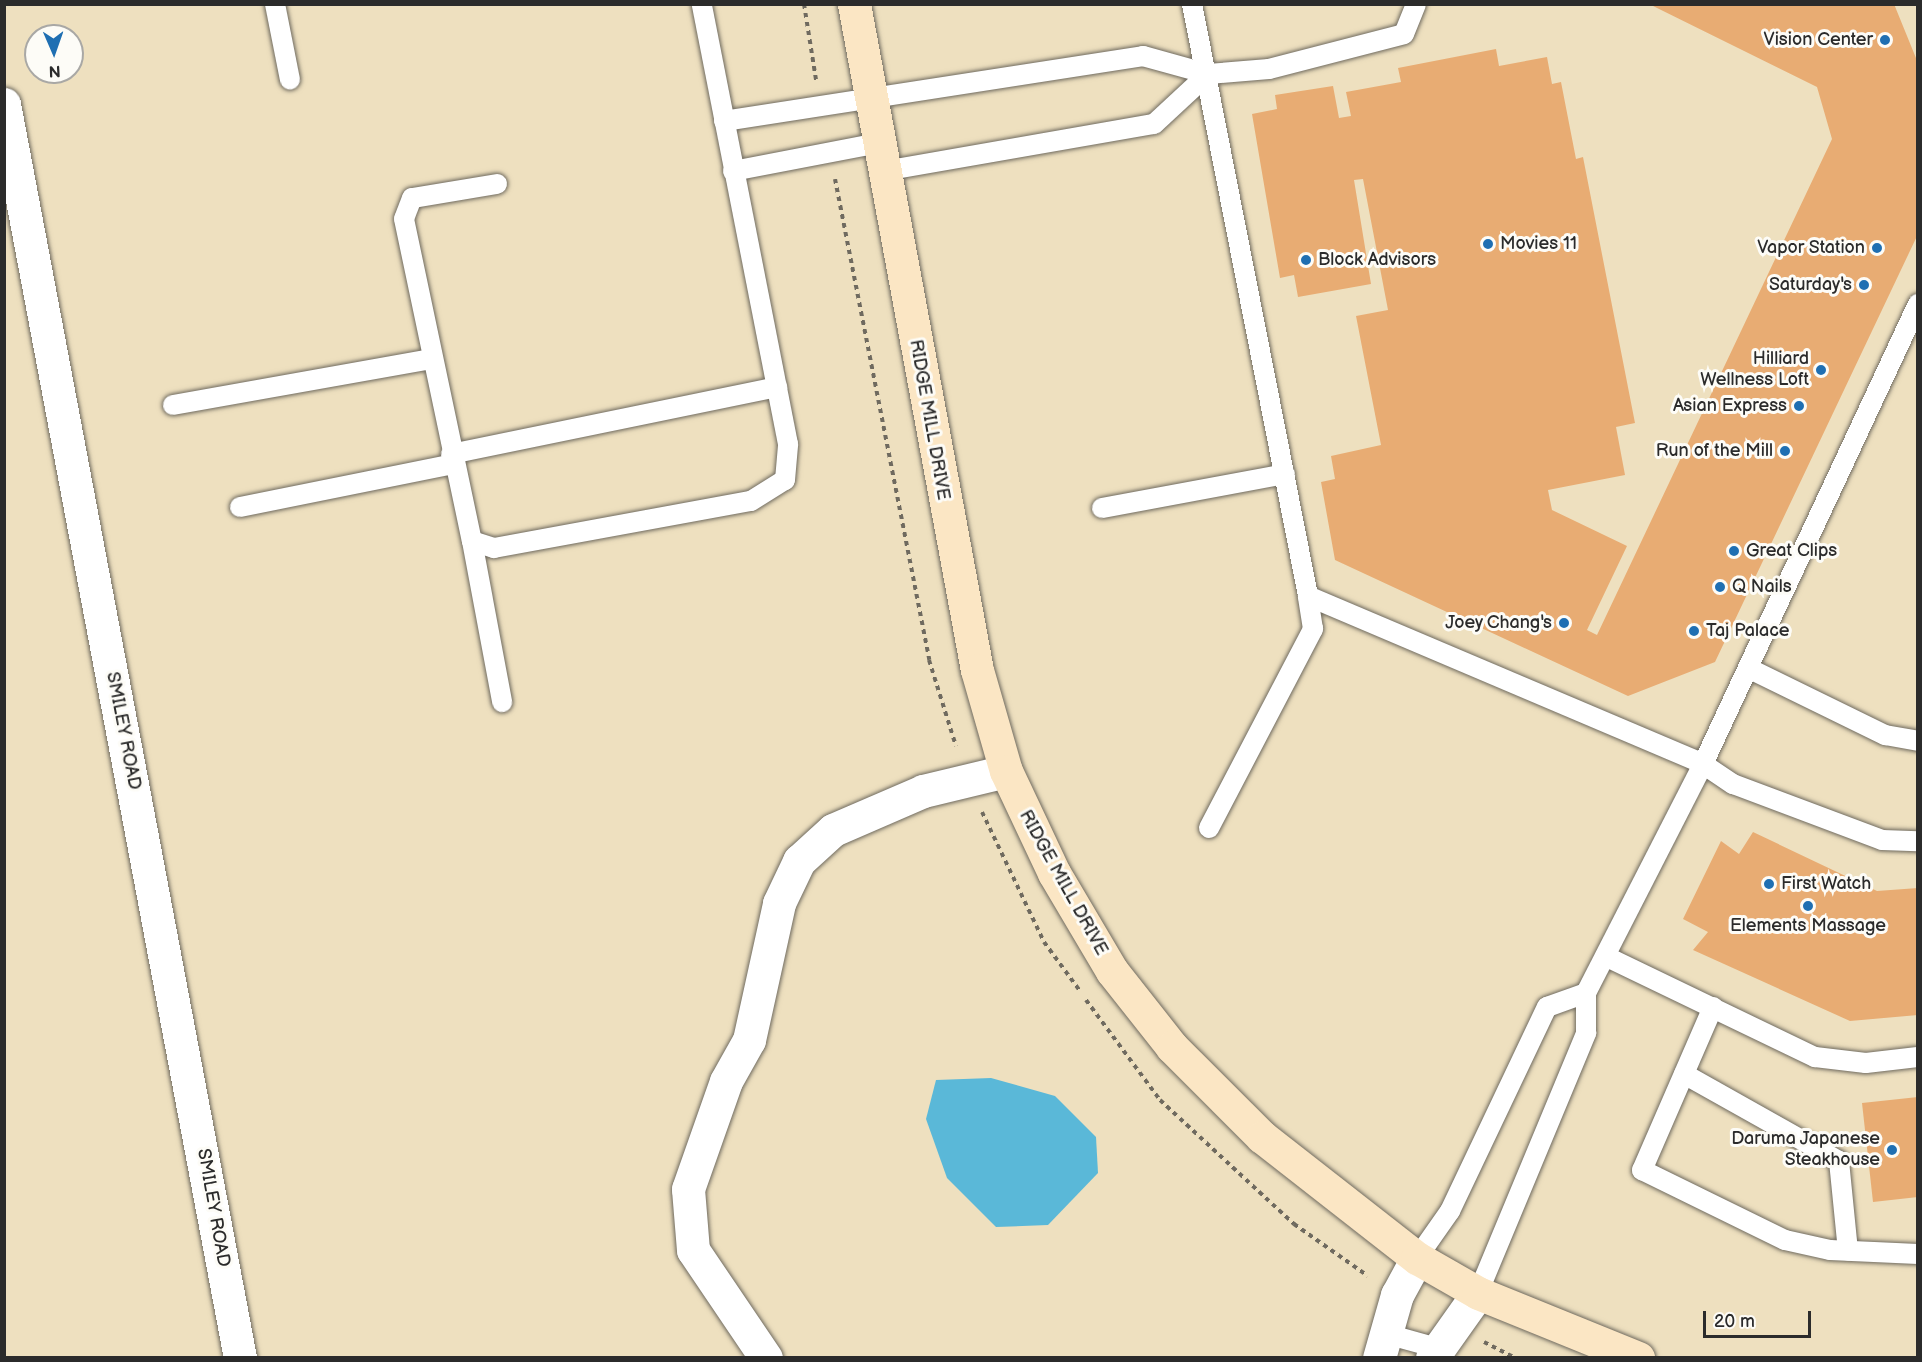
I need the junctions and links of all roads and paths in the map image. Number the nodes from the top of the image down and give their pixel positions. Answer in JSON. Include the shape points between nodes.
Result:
{"nodes":[{"id":1,"x":275,"y":4,"type":"edge"},
{"id":2,"x":702,"y":4,"type":"edge"},
{"id":3,"x":804,"y":4,"type":"edge"},
{"id":4,"x":854,"y":4,"type":"edge"},
{"id":5,"x":1192,"y":4,"type":"edge"},
{"id":6,"x":1416,"y":4,"type":"edge"},
{"id":7,"x":1208,"y":74,"type":"junction"},
{"id":8,"x":290,"y":80,"type":"dead end"},
{"id":9,"x":871,"y":98,"type":"junction"},
{"id":10,"x":820,"y":103,"type":"junction"},
{"id":11,"x":4,"y":104,"type":"edge"},
{"id":12,"x":724,"y":121,"type":"junction"},
{"id":13,"x":830,"y":153,"type":"junction"},
{"id":14,"x":882,"y":157,"type":"junction"},
{"id":15,"x":733,"y":171,"type":"junction"},
{"id":16,"x":497,"y":184,"type":"dead end"},
{"id":17,"x":1917,"y":304,"type":"edge"},
{"id":18,"x":432,"y":359,"type":"junction"},
{"id":19,"x":777,"y":387,"type":"junction"},
{"id":20,"x":173,"y":405,"type":"dead end"},
{"id":21,"x":452,"y":459,"type":"junction"},
{"id":22,"x":1285,"y":474,"type":"junction"},
{"id":23,"x":240,"y":507,"type":"dead end"},
{"id":24,"x":1102,"y":508,"type":"dead end"},
{"id":25,"x":472,"y":541,"type":"junction"},
{"id":26,"x":1308,"y":596,"type":"junction"},
{"id":27,"x":1748,"y":668,"type":"junction"},
{"id":28,"x":502,"y":702,"type":"dead end"},
{"id":29,"x":1917,"y":741,"type":"edge"},
{"id":30,"x":1703,"y":764,"type":"junction"},
{"id":31,"x":1006,"y":771,"type":"junction"},
{"id":32,"x":966,"y":779,"type":"junction"},
{"id":33,"x":1209,"y":828,"type":"dead end"},
{"id":34,"x":1917,"y":841,"type":"edge"},
{"id":35,"x":1607,"y":957,"type":"junction"},
{"id":36,"x":1586,"y":993,"type":"junction"},
{"id":37,"x":1713,"y":1007,"type":"junction"},
{"id":38,"x":1917,"y":1058,"type":"edge"},
{"id":39,"x":1684,"y":1074,"type":"junction"},
{"id":40,"x":1848,"y":1251,"type":"junction"},
{"id":41,"x":1917,"y":1254,"type":"edge"},
{"id":42,"x":1417,"y":1258,"type":"junction"},
{"id":43,"x":1478,"y":1293,"type":"junction"},
{"id":44,"x":1397,"y":1295,"type":"junction"},
{"id":45,"x":1439,"y":1343,"type":"edge"},
{"id":46,"x":1381,"y":1345,"type":"edge"},
{"id":47,"x":240,"y":1358,"type":"edge"},
{"id":48,"x":766,"y":1358,"type":"edge"},
{"id":49,"x":1516,"y":1358,"type":"edge"},
{"id":50,"x":1638,"y":1358,"type":"edge"}],
"edges":[{"from":1,"to":8,"type":"lane"},
{"from":2,"to":12,"type":"lane"},
{"from":3,"to":10,"type":"path"},
{"from":4,"to":9,"type":"main road","name":"RIDGE MILL DRIVE"},
{"from":5,"to":7,"type":"lane"},
{"from":6,"to":7,"type":"lane","via":[[1404,34],[1269,69]]},
{"from":7,"to":9,"type":"lane","via":[[1143,56],[958,89]]},
{"from":7,"to":14,"type":"lane","via":[[1154,124]]},
{"from":7,"to":22,"type":"lane"},
{"from":9,"to":10,"type":"lane"},
{"from":9,"to":14,"type":"main road","name":"RIDGE MILL DRIVE"},
{"from":10,"to":12,"type":"lane"},
{"from":11,"to":47,"type":"street","name":"SMILEY ROAD"},
{"from":12,"to":15,"type":"lane"},
{"from":13,"to":14,"type":"lane"},
{"from":13,"to":15,"type":"lane"},
{"from":13,"to":32,"type":"path","via":[[929,660]]},
{"from":14,"to":31,"type":"main road","name":"RIDGE MILL DRIVE","via":[[963,608]]},
{"from":15,"to":19,"type":"lane"},
{"from":16,"to":18,"type":"lane","via":[[412,198],[404,219]]},
{"from":17,"to":27,"type":"lane"},
{"from":18,"to":20,"type":"lane"},
{"from":18,"to":21,"type":"lane"},
{"from":19,"to":21,"type":"lane"},
{"from":19,"to":25,"type":"lane","via":[[788,444],[785,480],[751,501],[494,548]]},
{"from":21,"to":23,"type":"lane"},
{"from":21,"to":25,"type":"lane"},
{"from":22,"to":24,"type":"lane"},
{"from":22,"to":26,"type":"lane"},
{"from":25,"to":28,"type":"lane"},
{"from":26,"to":30,"type":"lane"},
{"from":26,"to":33,"type":"lane","via":[[1312,629]]},
{"from":27,"to":29,"type":"lane","via":[[1885,735]]},
{"from":27,"to":30,"type":"lane"},
{"from":30,"to":34,"type":"lane","via":[[1733,784],[1882,840]]},
{"from":30,"to":35,"type":"lane"},
{"from":31,"to":32,"type":"street"},
{"from":31,"to":42,"type":"main road","name":"RIDGE MILL DRIVE","via":[[1029,826],[1089,932],[1172,1047],[1262,1137]]},
{"from":32,"to":44,"type":"path","via":[[1044,942],[1160,1100],[1294,1224]]},
{"from":32,"to":48,"type":"street","via":[[833,830],[799,861],[779,903],[749,1040],[726,1081],[688,1189],[693,1250]]},
{"from":35,"to":36,"type":"lane"},
{"from":35,"to":37,"type":"lane"},
{"from":36,"to":42,"type":"lane","via":[[1547,1007],[1450,1211]]},
{"from":36,"to":43,"type":"lane","via":[[1586,1033]]},
{"from":37,"to":38,"type":"lane","via":[[1815,1057],[1866,1063]]},
{"from":37,"to":39,"type":"lane"},
{"from":39,"to":40,"type":"lane","via":[[1839,1161]]},
{"from":39,"to":40,"type":"lane","via":[[1642,1170],[1785,1240]]},
{"from":40,"to":41,"type":"lane"},
{"from":42,"to":43,"type":"main road","name":"RIDGE MILL DRIVE"},
{"from":42,"to":44,"type":"street"},
{"from":43,"to":45,"type":"street"},
{"from":43,"to":50,"type":"main road","name":"RIDGE MILL DRIVE"},
{"from":44,"to":46,"type":"street"},
{"from":45,"to":46,"type":"lane"},
{"from":45,"to":49,"type":"path"}]}
